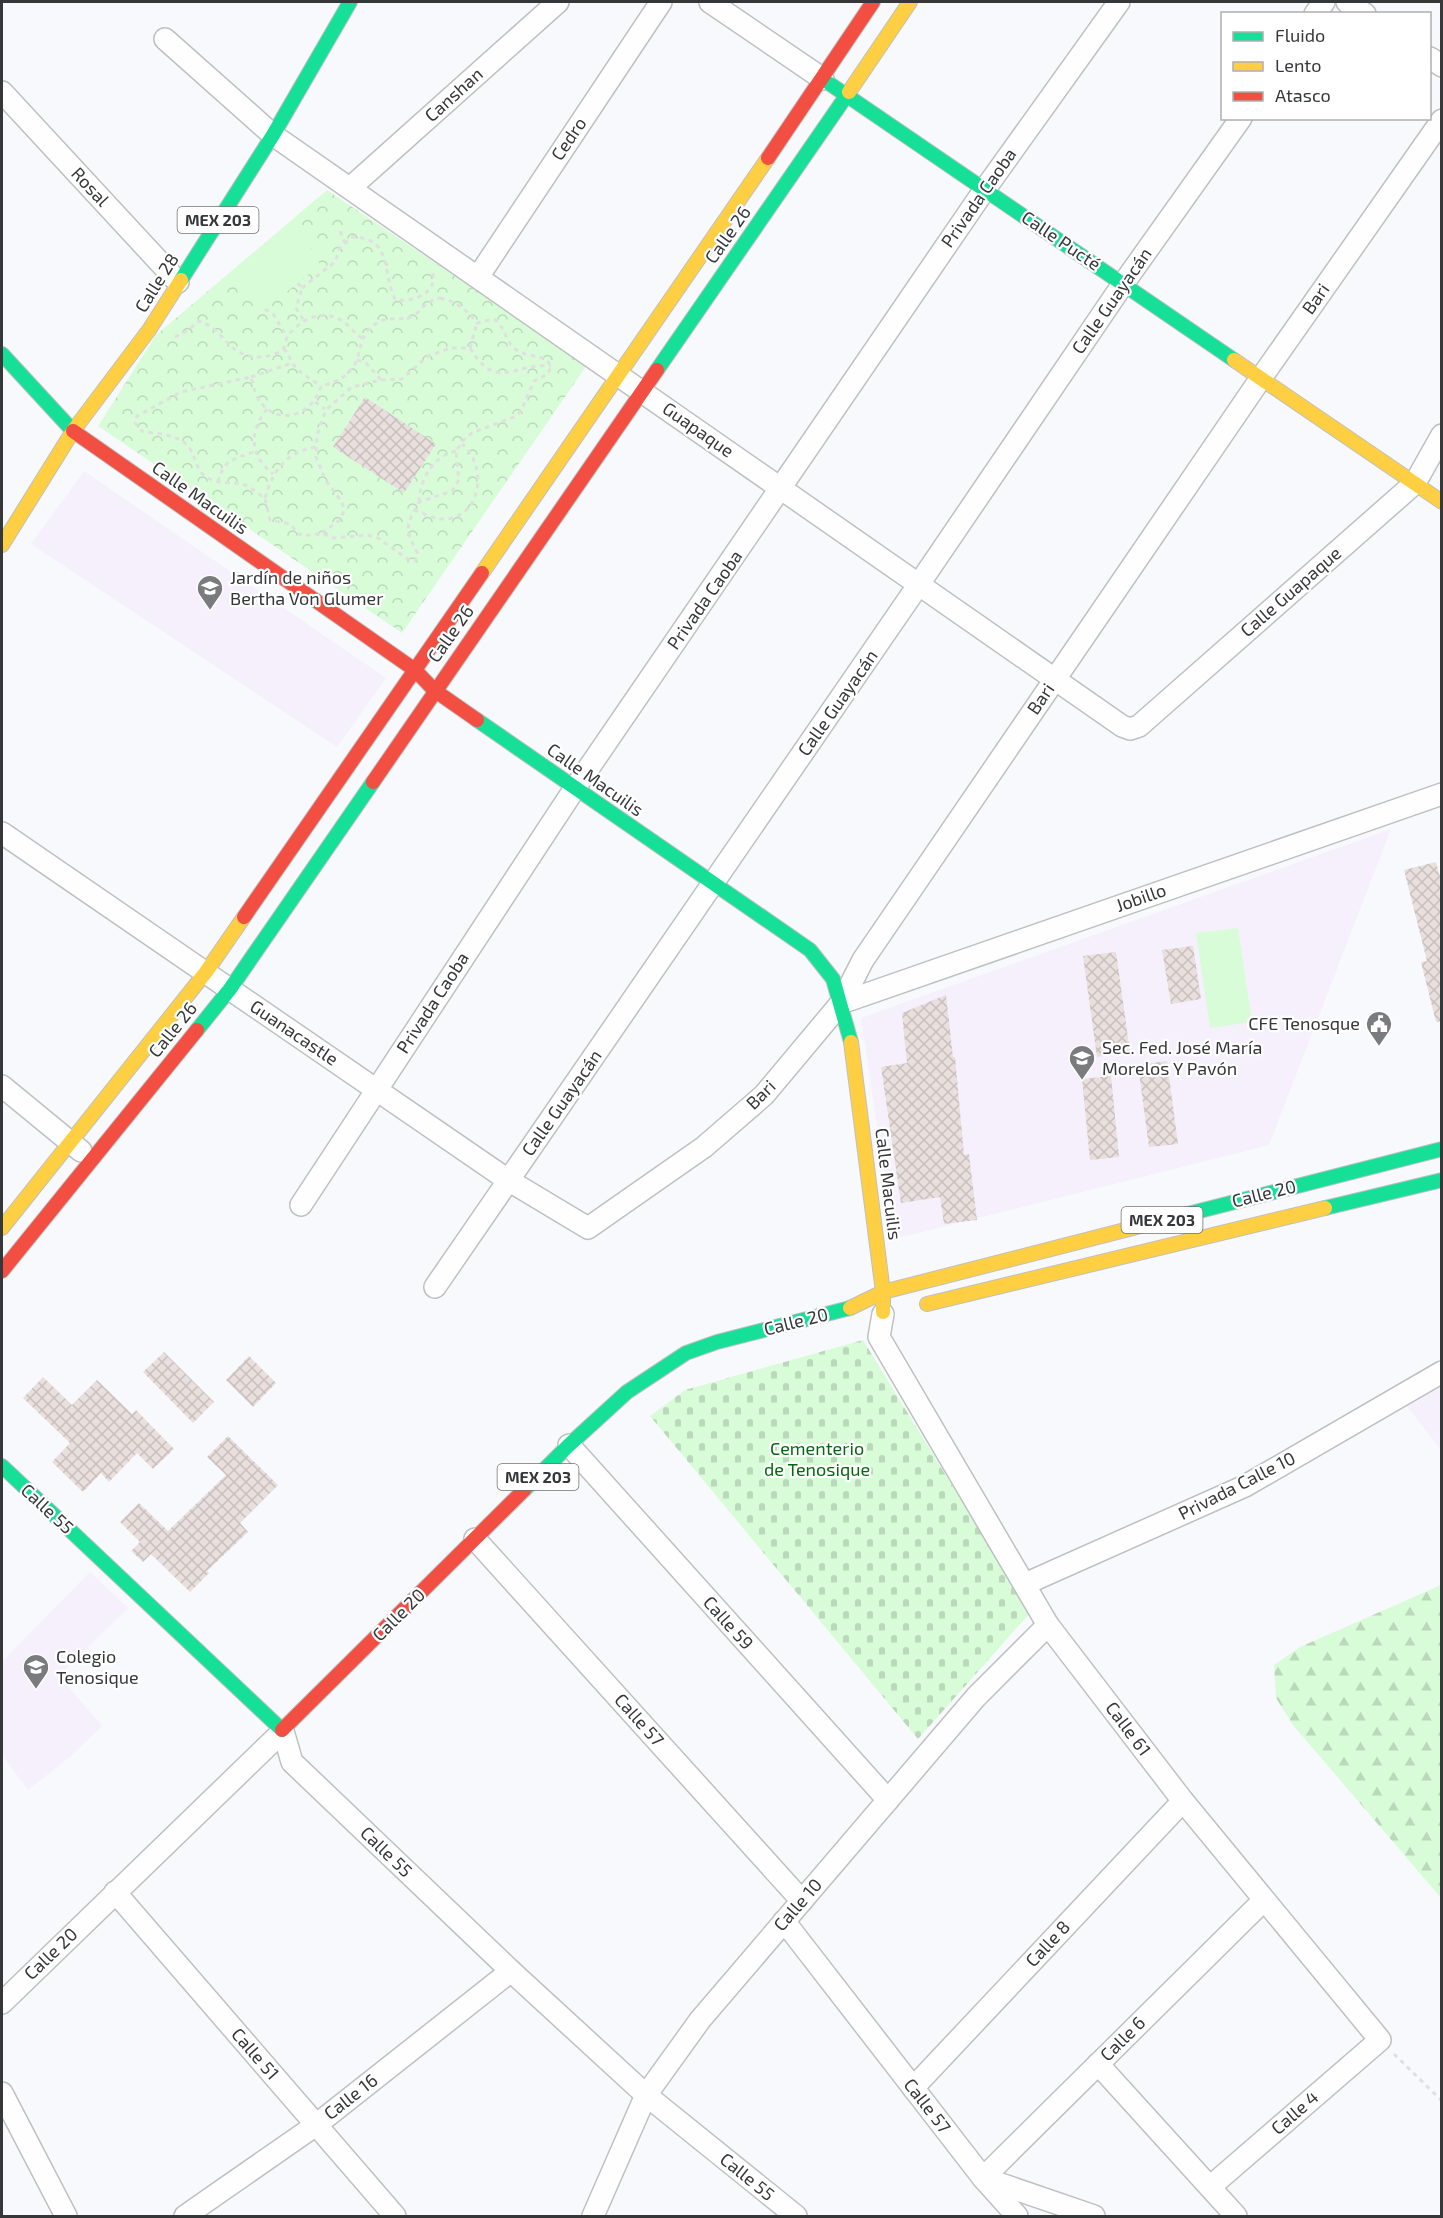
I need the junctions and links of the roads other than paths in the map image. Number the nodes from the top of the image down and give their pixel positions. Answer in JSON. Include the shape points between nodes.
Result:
{"nodes":[{"id":1,"x":350,"y":2,"type":"edge"},
{"id":2,"x":558,"y":2,"type":"edge"},
{"id":3,"x":661,"y":2,"type":"edge"},
{"id":4,"x":710,"y":2,"type":"edge"},
{"id":5,"x":873,"y":2,"type":"edge"},
{"id":6,"x":910,"y":2,"type":"edge"},
{"id":7,"x":1119,"y":2,"type":"edge"},
{"id":8,"x":1347,"y":2,"type":"edge"},
{"id":9,"x":1362,"y":12,"type":"edge"},
{"id":10,"x":165,"y":39,"type":"dead end"},
{"id":11,"x":823,"y":78,"type":"junction"},
{"id":12,"x":2,"y":92,"type":"edge"},
{"id":13,"x":847,"y":95,"type":"junction"},
{"id":14,"x":1240,"y":120,"type":"edge"},
{"id":15,"x":1442,"y":120,"type":"edge"},
{"id":16,"x":273,"y":135,"type":"junction"},
{"id":17,"x":350,"y":188,"type":"junction"},
{"id":18,"x":985,"y":189,"type":"junction"},
{"id":19,"x":478,"y":277,"type":"junction"},
{"id":20,"x":178,"y":282,"type":"junction"},
{"id":21,"x":1124,"y":284,"type":"junction"},
{"id":22,"x":2,"y":354,"type":"edge"},
{"id":23,"x":618,"y":375,"type":"junction"},
{"id":24,"x":1261,"y":378,"type":"junction"},
{"id":25,"x":642,"y":391,"type":"junction"},
{"id":26,"x":73,"y":431,"type":"junction"},
{"id":27,"x":1442,"y":435,"type":"edge"},
{"id":28,"x":1415,"y":483,"type":"junction"},
{"id":29,"x":782,"y":489,"type":"junction"},
{"id":30,"x":1442,"y":502,"type":"edge"},
{"id":31,"x":2,"y":545,"type":"edge"},
{"id":32,"x":919,"y":584,"type":"junction"},
{"id":33,"x":415,"y":670,"type":"junction"},
{"id":34,"x":1055,"y":679,"type":"junction"},
{"id":35,"x":434,"y":690,"type":"junction"},
{"id":36,"x":1122,"y":726,"type":"joint"},
{"id":37,"x":575,"y":788,"type":"junction"},
{"id":38,"x":1442,"y":794,"type":"edge"},
{"id":39,"x":2,"y":833,"type":"edge"},
{"id":40,"x":713,"y":884,"type":"junction"},
{"id":41,"x":206,"y":972,"type":"junction"},
{"id":42,"x":230,"y":988,"type":"junction"},
{"id":43,"x":841,"y":1003,"type":"junction"},
{"id":44,"x":2,"y":1086,"type":"edge"},
{"id":45,"x":376,"y":1089,"type":"junction"},
{"id":46,"x":70,"y":1142,"type":"junction"},
{"id":47,"x":1442,"y":1149,"type":"edge"},
{"id":48,"x":91,"y":1159,"type":"junction"},
{"id":49,"x":508,"y":1180,"type":"junction"},
{"id":50,"x":1442,"y":1180,"type":"edge"},
{"id":51,"x":1254,"y":1196,"type":"junction"},
{"id":52,"x":301,"y":1204,"type":"dead end"},
{"id":53,"x":1260,"y":1224,"type":"junction"},
{"id":54,"x":2,"y":1228,"type":"edge"},
{"id":55,"x":588,"y":1228,"type":"joint"},
{"id":56,"x":2,"y":1271,"type":"edge"},
{"id":57,"x":435,"y":1287,"type":"dead end"},
{"id":58,"x":884,"y":1292,"type":"junction"},
{"id":59,"x":918,"y":1306,"type":"dead end"},
{"id":60,"x":846,"y":1310,"type":"junction"},
{"id":61,"x":889,"y":1313,"type":"junction"},
{"id":62,"x":1442,"y":1372,"type":"edge"},
{"id":63,"x":569,"y":1445,"type":"junction"},
{"id":64,"x":2,"y":1466,"type":"edge"},
{"id":65,"x":475,"y":1539,"type":"junction"},
{"id":66,"x":1025,"y":1584,"type":"junction"},
{"id":67,"x":1048,"y":1624,"type":"junction"},
{"id":68,"x":283,"y":1731,"type":"junction"},
{"id":69,"x":888,"y":1800,"type":"junction"},
{"id":70,"x":1183,"y":1801,"type":"junction"},
{"id":71,"x":115,"y":1892,"type":"junction"},
{"id":72,"x":1264,"y":1900,"type":"junction"},
{"id":73,"x":802,"y":1901,"type":"junction"},
{"id":74,"x":784,"y":1921,"type":"junction"},
{"id":75,"x":511,"y":1971,"type":"junction"},
{"id":76,"x":2,"y":2003,"type":"edge"},
{"id":77,"x":1380,"y":2040,"type":"joint"},
{"id":78,"x":1098,"y":2064,"type":"junction"},
{"id":79,"x":913,"y":2088,"type":"junction"},
{"id":80,"x":2,"y":2092,"type":"edge"},
{"id":81,"x":646,"y":2095,"type":"junction"},
{"id":82,"x":316,"y":2125,"type":"junction"},
{"id":83,"x":983,"y":2178,"type":"junction"},
{"id":84,"x":1210,"y":2187,"type":"junction"},
{"id":85,"x":66,"y":2217,"type":"edge"},
{"id":86,"x":185,"y":2217,"type":"edge"},
{"id":87,"x":395,"y":2217,"type":"edge"},
{"id":88,"x":592,"y":2217,"type":"edge"},
{"id":89,"x":796,"y":2217,"type":"edge"},
{"id":90,"x":1017,"y":2217,"type":"edge"},
{"id":91,"x":1094,"y":2217,"type":"edge"},
{"id":92,"x":1236,"y":2217,"type":"edge"}],
"edges":[{"from":1,"to":16,"type":"main road","name":"Calle 28","number":"MEX 203"},
{"from":2,"to":17,"type":"street","name":"Canshan"},
{"from":3,"to":19,"type":"street","name":"Cedro"},
{"from":4,"to":11,"type":"street","name":"Calle Pucté"},
{"from":5,"to":11,"type":"main road","name":"Calle 26"},
{"from":6,"to":13,"type":"main road","name":"Calle 26"},
{"from":7,"to":18,"type":"street","name":"Privada Caoba"},
{"from":8,"to":9,"type":"street"},
{"from":10,"to":16,"type":"street","name":"Guapaque"},
{"from":11,"to":13,"type":"main road","name":"Calle Pucté"},
{"from":11,"to":23,"type":"main road","name":"Calle 26"},
{"from":12,"to":20,"type":"street","name":"Rosal"},
{"from":13,"to":18,"type":"main road","name":"Calle Pucté"},
{"from":13,"to":25,"type":"main road","name":"Calle 26"},
{"from":14,"to":21,"type":"street","name":"Calle Guayacán"},
{"from":15,"to":24,"type":"street","name":"Bari"},
{"from":16,"to":17,"type":"street","name":"Guapaque"},
{"from":16,"to":20,"type":"main road","name":"Calle 28","number":"MEX 203"},
{"from":17,"to":19,"type":"street","name":"Guapaque"},
{"from":18,"to":21,"type":"main road","name":"Calle Pucté"},
{"from":18,"to":29,"type":"street","name":"Privada Caoba"},
{"from":19,"to":23,"type":"street","name":"Guapaque"},
{"from":20,"to":26,"type":"main road","name":"Calle 28","number":"MEX 203","via":[[148,330]]},
{"from":21,"to":24,"type":"main road","name":"Calle Pucté"},
{"from":21,"to":32,"type":"street","name":"Calle Guayacán"},
{"from":22,"to":26,"type":"main road","name":"Calle Macuilis"},
{"from":23,"to":25,"type":"street","name":"Guapaque"},
{"from":23,"to":33,"type":"main road","name":"Calle 26"},
{"from":24,"to":28,"type":"main road","name":"Calle Pucté"},
{"from":24,"to":34,"type":"street","name":"Bari"},
{"from":25,"to":29,"type":"street","name":"Guapaque"},
{"from":25,"to":35,"type":"main road","name":"Calle 26"},
{"from":26,"to":31,"type":"main road","name":"Calle 28","number":"MEX 203"},
{"from":26,"to":33,"type":"main road","name":"Calle Macuilis"},
{"from":27,"to":28,"type":"street","name":"Calle Guapaque"},
{"from":28,"to":30,"type":"main road","name":"Calle Pucté"},
{"from":28,"to":36,"type":"street","name":"Calle Guapaque","via":[[1139,726]]},
{"from":29,"to":32,"type":"street","name":"Guapaque"},
{"from":29,"to":37,"type":"street","name":"Privada Caoba"},
{"from":32,"to":34,"type":"street","name":"Guapaque"},
{"from":32,"to":40,"type":"street","name":"Calle Guayacán"},
{"from":33,"to":35,"type":"main road","name":"Calle Macuilis"},
{"from":33,"to":41,"type":"main road","name":"Calle 26"},
{"from":34,"to":36,"type":"street","name":"Guapaque"},
{"from":34,"to":43,"type":"street","name":"Bari","via":[[863,960]]},
{"from":35,"to":37,"type":"main road","name":"Calle Macuilis"},
{"from":35,"to":42,"type":"main road","name":"Calle 26"},
{"from":37,"to":40,"type":"main road","name":"Calle Macuilis"},
{"from":37,"to":45,"type":"street","name":"Privada Caoba"},
{"from":38,"to":43,"type":"street","name":"Jobillo"},
{"from":39,"to":41,"type":"street","name":"Guanacastle"},
{"from":40,"to":43,"type":"main road","name":"Calle Macuilis","via":[[810,950],[833,979]]},
{"from":40,"to":49,"type":"street","name":"Calle Guayacán"},
{"from":41,"to":42,"type":"street","name":"Guanacastle"},
{"from":41,"to":46,"type":"main road","name":"Calle 26"},
{"from":42,"to":45,"type":"street","name":"Guanacastle"},
{"from":42,"to":48,"type":"main road","name":"Calle 26"},
{"from":43,"to":55,"type":"street","name":"Bari","via":[[764,1095],[704,1147]]},
{"from":43,"to":58,"type":"main road","name":"Calle Macuilis","via":[[850,1035]]},
{"from":44,"to":46,"type":"street"},
{"from":45,"to":49,"type":"street","name":"Guanacastle"},
{"from":45,"to":52,"type":"street","name":"Privada Caoba"},
{"from":46,"to":48,"type":"street"},
{"from":46,"to":54,"type":"main road","name":"Calle 26"},
{"from":47,"to":51,"type":"main road","name":"Calle 20","number":"MEX 203"},
{"from":48,"to":56,"type":"main road","name":"Calle 26"},
{"from":49,"to":55,"type":"street","name":"Guanacastle"},
{"from":49,"to":57,"type":"street","name":"Calle Guayacán"},
{"from":50,"to":53,"type":"main road","name":"Calle 20","number":"MEX 203"},
{"from":51,"to":53,"type":"main road"},
{"from":51,"to":58,"type":"main road","name":"Calle 20","number":"MEX 203"},
{"from":53,"to":59,"type":"main road","name":"Calle 20","number":"MEX 203"},
{"from":58,"to":60,"type":"main road","name":"Calle 20","number":"MEX 203"},
{"from":58,"to":61,"type":"main road","name":"Calle Macuilis"},
{"from":60,"to":61,"type":"main road","name":"Calle 20","number":"MEX 203"},
{"from":60,"to":63,"type":"main road","name":"Calle 20","number":"MEX 203","via":[[717,1341],[686,1353],[627,1392]]},
{"from":61,"to":66,"type":"street","name":"Calle 61","via":[[879,1337]]},
{"from":62,"to":66,"type":"street","name":"Privada Calle 10","via":[[1245,1486]]},
{"from":63,"to":65,"type":"main road","name":"Calle 20","number":"MEX 203"},
{"from":63,"to":69,"type":"street","name":"Calle 59"},
{"from":64,"to":68,"type":"main road","name":"Calle 55"},
{"from":65,"to":68,"type":"main road","name":"Calle 20","number":"MEX 203"},
{"from":65,"to":73,"type":"street","name":"Calle 57"},
{"from":66,"to":67,"type":"street","name":"Calle 61"},
{"from":67,"to":69,"type":"street","name":"Calle 10","via":[[976,1698]]},
{"from":67,"to":70,"type":"street","name":"Calle 61"},
{"from":68,"to":71,"type":"street","name":"Calle 20"},
{"from":68,"to":75,"type":"street","name":"Calle 55","via":[[292,1761]]},
{"from":69,"to":73,"type":"street","name":"Calle 10"},
{"from":70,"to":72,"type":"street","name":"Calle 61"},
{"from":70,"to":79,"type":"street","name":"Calle 8"},
{"from":71,"to":76,"type":"street","name":"Calle 20"},
{"from":71,"to":82,"type":"street","name":"Calle 51"},
{"from":72,"to":77,"type":"street","name":"Calle 61"},
{"from":72,"to":78,"type":"street","name":"Calle 6"},
{"from":73,"to":74,"type":"street","name":"Calle 10"},
{"from":74,"to":79,"type":"street","name":"Calle 57"},
{"from":74,"to":81,"type":"street","name":"Calle 10","via":[[700,2020]]},
{"from":75,"to":81,"type":"street","name":"Calle 55"},
{"from":75,"to":82,"type":"street","name":"Calle 16"},
{"from":77,"to":84,"type":"street","name":"Calle 4"},
{"from":78,"to":83,"type":"street","name":"Calle 6"},
{"from":78,"to":84,"type":"street"},
{"from":79,"to":83,"type":"street","name":"Calle 57"},
{"from":80,"to":85,"type":"street"},
{"from":81,"to":88,"type":"street","name":"Calle 10"},
{"from":81,"to":89,"type":"street","name":"Calle 55"},
{"from":82,"to":86,"type":"street","name":"Calle 16"},
{"from":82,"to":87,"type":"street","name":"Calle 51"},
{"from":83,"to":90,"type":"street","name":"Calle 57"},
{"from":83,"to":91,"type":"street"},
{"from":84,"to":92,"type":"street"}]}
